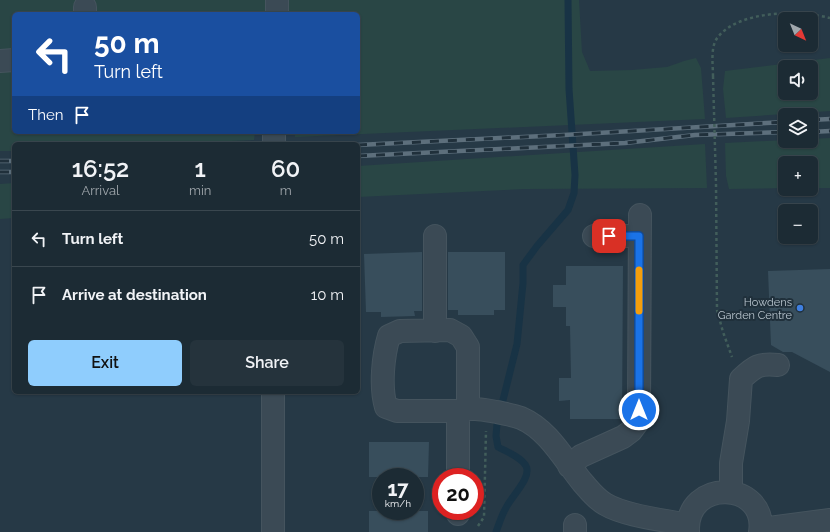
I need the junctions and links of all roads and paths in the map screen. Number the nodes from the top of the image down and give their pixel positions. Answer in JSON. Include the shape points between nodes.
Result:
{"nodes":[{"id":1,"x":277,"y":0,"type":"edge"},
{"id":2,"x":277,"y":12,"type":"edge"},
{"id":3,"x":830,"y":18,"type":"edge"},
{"id":4,"x":12,"y":60,"type":"edge"},
{"id":5,"x":0,"y":61,"type":"edge"},
{"id":6,"x":435,"y":236,"type":"dead end"},
{"id":7,"x":594,"y":236,"type":"dead end"},
{"id":8,"x":435,"y":330,"type":"junction"},
{"id":9,"x":778,"y":365,"type":"dead end"},
{"id":10,"x":741,"y":379,"type":"junction"},
{"id":11,"x":273,"y":394,"type":"edge"},
{"id":12,"x":483,"y":411,"type":"junction"},
{"id":13,"x":569,"y":466,"type":"junction"},
{"id":14,"x":461,"y":468,"type":"edge"},
{"id":15,"x":731,"y":492,"type":"junction"},
{"id":16,"x":830,"y":520,"type":"edge"},
{"id":17,"x":476,"y":528,"type":"dead end"},
{"id":18,"x":688,"y":528,"type":"edge"},
{"id":19,"x":767,"y":529,"type":"edge"},
{"id":20,"x":273,"y":532,"type":"edge"}],
"edges":[{"from":1,"to":2,"type":"street"},
{"from":3,"to":10,"type":"path","bridge":true,"via":[[794,13],[750,18],[729,27],[718,37],[714,45],[717,310]]},
{"from":4,"to":5,"type":"street"},
{"from":6,"to":8,"type":"street"},
{"from":7,"to":13,"type":"street","via":[[639,225],[639,410],[637,423],[631,431],[581,456]]},
{"from":8,"to":12,"type":"street","via":[[450,330],[461,336],[468,347]]},
{"from":8,"to":12,"type":"street","via":[[400,331],[389,336],[385,349],[383,396],[386,407],[397,411]]},
{"from":9,"to":10,"type":"street","via":[[765,364],[752,369]]},
{"from":10,"to":15,"type":"street","via":[[731,463]]},
{"from":11,"to":20,"type":"street"},
{"from":12,"to":13,"type":"street","via":[[520,418],[538,428],[549,438]]},
{"from":12,"to":14,"type":"street"},
{"from":12,"to":17,"type":"path","via":[[484,518]]},
{"from":13,"to":18,"type":"street","via":[[605,505]]},
{"from":15,"to":18,"type":"street","via":[[719,492],[698,503],[691,513]]},
{"from":15,"to":19,"type":"street","via":[[749,501]]},
{"from":16,"to":19,"type":"street"}]}
